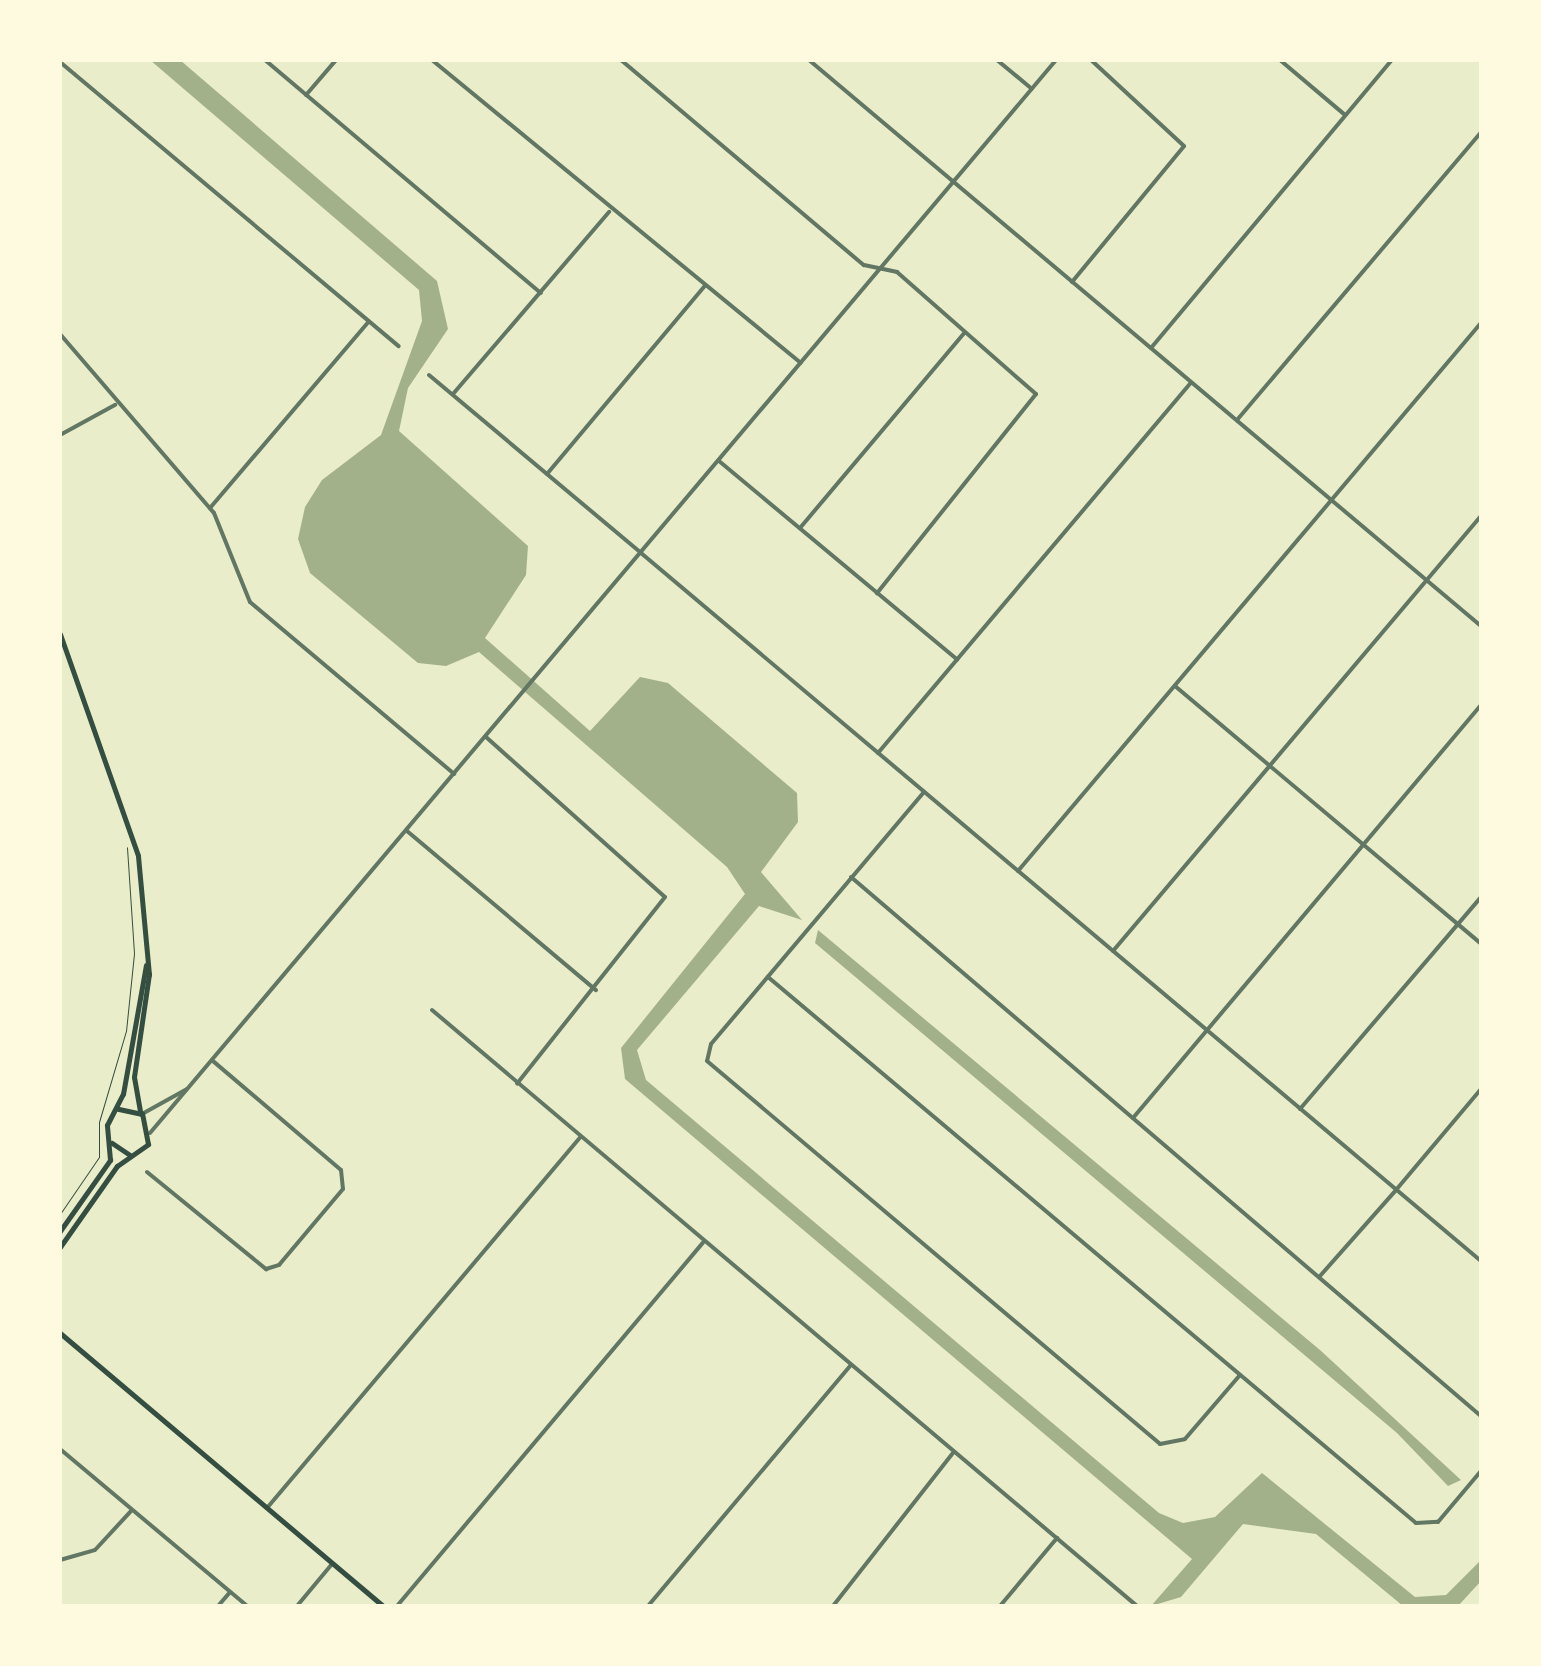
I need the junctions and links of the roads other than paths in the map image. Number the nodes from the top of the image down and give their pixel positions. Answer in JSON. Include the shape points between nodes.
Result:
{"nodes":[{"id":1,"x":266,"y":60,"type":"edge"},
{"id":2,"x":336,"y":60,"type":"edge"},
{"id":3,"x":432,"y":60,"type":"edge"},
{"id":4,"x":621,"y":60,"type":"edge"},
{"id":5,"x":809,"y":60,"type":"edge"},
{"id":6,"x":997,"y":60,"type":"edge"},
{"id":7,"x":1056,"y":60,"type":"edge"},
{"id":8,"x":1091,"y":60,"type":"edge"},
{"id":9,"x":1280,"y":60,"type":"edge"},
{"id":10,"x":1392,"y":60,"type":"edge"},
{"id":11,"x":60,"y":62,"type":"edge"},
{"id":12,"x":1032,"y":89,"type":"junction"},
{"id":13,"x":306,"y":94,"type":"junction"},
{"id":14,"x":1345,"y":116,"type":"junction"},
{"id":15,"x":1481,"y":132,"type":"edge"},
{"id":16,"x":954,"y":182,"type":"junction"},
{"id":17,"x":611,"y":210,"type":"junction"},
{"id":18,"x":881,"y":268,"type":"junction"},
{"id":19,"x":1072,"y":282,"type":"junction"},
{"id":20,"x":706,"y":286,"type":"junction"},
{"id":21,"x":540,"y":293,"type":"junction"},
{"id":22,"x":369,"y":321,"type":"junction"},
{"id":23,"x":1481,"y":323,"type":"edge"},
{"id":24,"x":966,"y":332,"type":"junction"},
{"id":25,"x":60,"y":334,"type":"edge"},
{"id":26,"x":399,"y":346,"type":"dead end"},
{"id":27,"x":1151,"y":348,"type":"junction"},
{"id":28,"x":801,"y":363,"type":"junction"},
{"id":29,"x":429,"y":374,"type":"dead end"},
{"id":30,"x":1192,"y":382,"type":"junction"},
{"id":31,"x":454,"y":394,"type":"junction"},
{"id":32,"x":115,"y":404,"type":"junction"},
{"id":33,"x":1237,"y":420,"type":"junction"},
{"id":34,"x":60,"y":435,"type":"edge"},
{"id":35,"x":718,"y":460,"type":"junction"},
{"id":36,"x":547,"y":474,"type":"junction"},
{"id":37,"x":1332,"y":500,"type":"junction"},
{"id":38,"x":210,"y":508,"type":"junction"},
{"id":39,"x":1481,"y":516,"type":"edge"},
{"id":40,"x":800,"y":528,"type":"junction"},
{"id":41,"x":641,"y":553,"type":"junction"},
{"id":42,"x":1426,"y":580,"type":"junction"},
{"id":43,"x":877,"y":593,"type":"junction"},
{"id":44,"x":1481,"y":626,"type":"edge"},
{"id":45,"x":60,"y":634,"type":"edge"},
{"id":46,"x":957,"y":659,"type":"junction"},
{"id":47,"x":1175,"y":686,"type":"junction"},
{"id":48,"x":1481,"y":705,"type":"edge"},
{"id":49,"x":486,"y":737,"type":"junction"},
{"id":50,"x":878,"y":753,"type":"junction"},
{"id":51,"x":1270,"y":765,"type":"junction"},
{"id":52,"x":454,"y":774,"type":"junction"},
{"id":53,"x":924,"y":792,"type":"junction"},
{"id":54,"x":407,"y":831,"type":"junction"},
{"id":55,"x":1363,"y":844,"type":"junction"},
{"id":56,"x":1018,"y":871,"type":"junction"},
{"id":57,"x":851,"y":877,"type":"junction"},
{"id":58,"x":1481,"y":897,"type":"edge"},
{"id":59,"x":1457,"y":924,"type":"junction"},
{"id":60,"x":1481,"y":944,"type":"edge"},
{"id":61,"x":1114,"y":952,"type":"junction"},
{"id":62,"x":146,"y":964,"type":"junction"},
{"id":63,"x":768,"y":977,"type":"junction"},
{"id":64,"x":596,"y":990,"type":"junction"},
{"id":65,"x":432,"y":1010,"type":"dead end"},
{"id":66,"x":1207,"y":1030,"type":"junction"},
{"id":67,"x":213,"y":1060,"type":"junction"},
{"id":68,"x":517,"y":1084,"type":"junction"},
{"id":69,"x":187,"y":1089,"type":"junction"},
{"id":70,"x":1481,"y":1089,"type":"edge"},
{"id":71,"x":1300,"y":1109,"type":"junction"},
{"id":72,"x":116,"y":1110,"type":"junction"},
{"id":73,"x":141,"y":1113,"type":"junction"},
{"id":74,"x":1133,"y":1118,"type":"junction"},
{"id":75,"x":150,"y":1133,"type":"junction"},
{"id":76,"x":581,"y":1137,"type":"junction"},
{"id":77,"x":111,"y":1141,"type":"junction"},
{"id":78,"x":130,"y":1155,"type":"junction"},
{"id":79,"x":147,"y":1172,"type":"dead end"},
{"id":80,"x":1396,"y":1190,"type":"junction"},
{"id":81,"x":60,"y":1231,"type":"edge"},
{"id":82,"x":704,"y":1242,"type":"junction"},
{"id":83,"x":60,"y":1247,"type":"edge"},
{"id":84,"x":1481,"y":1261,"type":"edge"},
{"id":85,"x":1320,"y":1276,"type":"junction"},
{"id":86,"x":60,"y":1333,"type":"edge"},
{"id":87,"x":852,"y":1365,"type":"junction"},
{"id":88,"x":1240,"y":1375,"type":"junction"},
{"id":89,"x":1481,"y":1416,"type":"edge"},
{"id":90,"x":60,"y":1449,"type":"edge"},
{"id":91,"x":954,"y":1452,"type":"junction"},
{"id":92,"x":1481,"y":1471,"type":"edge"},
{"id":93,"x":267,"y":1508,"type":"junction"},
{"id":94,"x":132,"y":1510,"type":"junction"},
{"id":95,"x":1057,"y":1538,"type":"junction"},
{"id":96,"x":60,"y":1560,"type":"edge"},
{"id":97,"x":332,"y":1564,"type":"junction"},
{"id":98,"x":230,"y":1592,"type":"junction"},
{"id":99,"x":1279,"y":1605,"type":"edge"},
{"id":100,"x":218,"y":1606,"type":"edge"},
{"id":101,"x":247,"y":1606,"type":"edge"},
{"id":102,"x":297,"y":1606,"type":"edge"},
{"id":103,"x":383,"y":1606,"type":"edge"},
{"id":104,"x":397,"y":1606,"type":"edge"},
{"id":105,"x":650,"y":1606,"type":"edge"},
{"id":106,"x":833,"y":1606,"type":"edge"},
{"id":107,"x":1000,"y":1606,"type":"edge"},
{"id":108,"x":1137,"y":1606,"type":"edge"},
{"id":109,"x":1290,"y":1606,"type":"edge"}],
"edges":[{"from":1,"to":13,"type":"street"},
{"from":2,"to":13,"type":"street"},
{"from":3,"to":17,"type":"street"},
{"from":4,"to":18,"type":"street","via":[[864,265]]},
{"from":5,"to":16,"type":"street"},
{"from":6,"to":12,"type":"street"},
{"from":7,"to":12,"type":"street"},
{"from":8,"to":19,"type":"street","via":[[1184,146]]},
{"from":9,"to":14,"type":"street"},
{"from":10,"to":14,"type":"street"},
{"from":11,"to":22,"type":"street"},
{"from":12,"to":16,"type":"street"},
{"from":13,"to":21,"type":"street"},
{"from":14,"to":27,"type":"street"},
{"from":15,"to":33,"type":"street"},
{"from":16,"to":18,"type":"street"},
{"from":16,"to":19,"type":"street"},
{"from":17,"to":20,"type":"street"},
{"from":17,"to":21,"type":"street"},
{"from":18,"to":24,"type":"street"},
{"from":18,"to":28,"type":"street"},
{"from":19,"to":27,"type":"street"},
{"from":20,"to":28,"type":"street"},
{"from":20,"to":36,"type":"street"},
{"from":21,"to":31,"type":"street"},
{"from":22,"to":26,"type":"street"},
{"from":22,"to":38,"type":"street"},
{"from":23,"to":37,"type":"street"},
{"from":24,"to":40,"type":"street"},
{"from":24,"to":43,"type":"street","via":[[1037,398]]},
{"from":25,"to":32,"type":"street"},
{"from":27,"to":30,"type":"street"},
{"from":28,"to":35,"type":"street"},
{"from":29,"to":31,"type":"street"},
{"from":30,"to":33,"type":"street"},
{"from":30,"to":46,"type":"street"},
{"from":31,"to":36,"type":"street"},
{"from":32,"to":34,"type":"street"},
{"from":32,"to":38,"type":"street"},
{"from":33,"to":37,"type":"street"},
{"from":35,"to":40,"type":"street"},
{"from":35,"to":41,"type":"street"},
{"from":36,"to":41,"type":"street"},
{"from":37,"to":42,"type":"street"},
{"from":37,"to":47,"type":"street"},
{"from":38,"to":52,"type":"street","via":[[250,602]]},
{"from":39,"to":42,"type":"street"},
{"from":40,"to":43,"type":"street"},
{"from":41,"to":49,"type":"street"},
{"from":41,"to":50,"type":"street"},
{"from":42,"to":44,"type":"street"},
{"from":42,"to":51,"type":"street"},
{"from":43,"to":46,"type":"street"},
{"from":45,"to":62,"type":"main road","via":[[131,823]]},
{"from":46,"to":50,"type":"street"},
{"from":47,"to":51,"type":"street"},
{"from":47,"to":56,"type":"street"},
{"from":48,"to":55,"type":"street"},
{"from":49,"to":52,"type":"street"},
{"from":49,"to":64,"type":"street","via":[[665,897]]},
{"from":50,"to":53,"type":"street"},
{"from":51,"to":55,"type":"street"},
{"from":51,"to":61,"type":"street"},
{"from":52,"to":54,"type":"street"},
{"from":53,"to":56,"type":"street"},
{"from":53,"to":57,"type":"street"},
{"from":54,"to":64,"type":"street"},
{"from":54,"to":67,"type":"street"},
{"from":55,"to":59,"type":"street"},
{"from":55,"to":66,"type":"street"},
{"from":56,"to":61,"type":"street"},
{"from":57,"to":63,"type":"street"},
{"from":57,"to":74,"type":"street"},
{"from":58,"to":59,"type":"street"},
{"from":59,"to":60,"type":"street"},
{"from":59,"to":71,"type":"street"},
{"from":61,"to":66,"type":"street"},
{"from":62,"to":72,"type":"main road"},
{"from":62,"to":73,"type":"main road","via":[[134,1076]]},
{"from":63,"to":88,"type":"street"},
{"from":63,"to":88,"type":"street","via":[[706,1052],[726,1079],[1168,1446]]},
{"from":64,"to":68,"type":"street"},
{"from":65,"to":68,"type":"street"},
{"from":66,"to":71,"type":"street"},
{"from":66,"to":74,"type":"street"},
{"from":67,"to":69,"type":"street"},
{"from":67,"to":79,"type":"street","via":[[342,1170],[346,1184],[277,1268],[257,1266]]},
{"from":68,"to":76,"type":"street"},
{"from":69,"to":73,"type":"street"},
{"from":69,"to":75,"type":"street"},
{"from":70,"to":80,"type":"street"},
{"from":71,"to":80,"type":"street"},
{"from":72,"to":73,"type":"main road"},
{"from":72,"to":77,"type":"main road"},
{"from":73,"to":75,"type":"main road"},
{"from":74,"to":85,"type":"street"},
{"from":75,"to":78,"type":"main road"},
{"from":76,"to":82,"type":"street"},
{"from":76,"to":93,"type":"street"},
{"from":77,"to":78,"type":"main road"},
{"from":77,"to":81,"type":"main road","via":[[108,1164]]},
{"from":78,"to":83,"type":"main road"},
{"from":80,"to":84,"type":"street"},
{"from":80,"to":85,"type":"street"},
{"from":82,"to":87,"type":"street"},
{"from":82,"to":104,"type":"street"},
{"from":85,"to":89,"type":"street"},
{"from":86,"to":93,"type":"main road"},
{"from":87,"to":91,"type":"street"},
{"from":87,"to":105,"type":"street"},
{"from":88,"to":92,"type":"street","via":[[1426,1528]]},
{"from":90,"to":94,"type":"street"},
{"from":91,"to":95,"type":"street"},
{"from":91,"to":106,"type":"street"},
{"from":93,"to":97,"type":"main road"},
{"from":94,"to":96,"type":"street","via":[[98,1548]]},
{"from":94,"to":98,"type":"street"},
{"from":95,"to":107,"type":"street"},
{"from":95,"to":108,"type":"street"},
{"from":97,"to":102,"type":"street"},
{"from":97,"to":103,"type":"main road"},
{"from":98,"to":100,"type":"street"},
{"from":98,"to":101,"type":"street"},
{"from":99,"to":109,"type":"street"}]}
